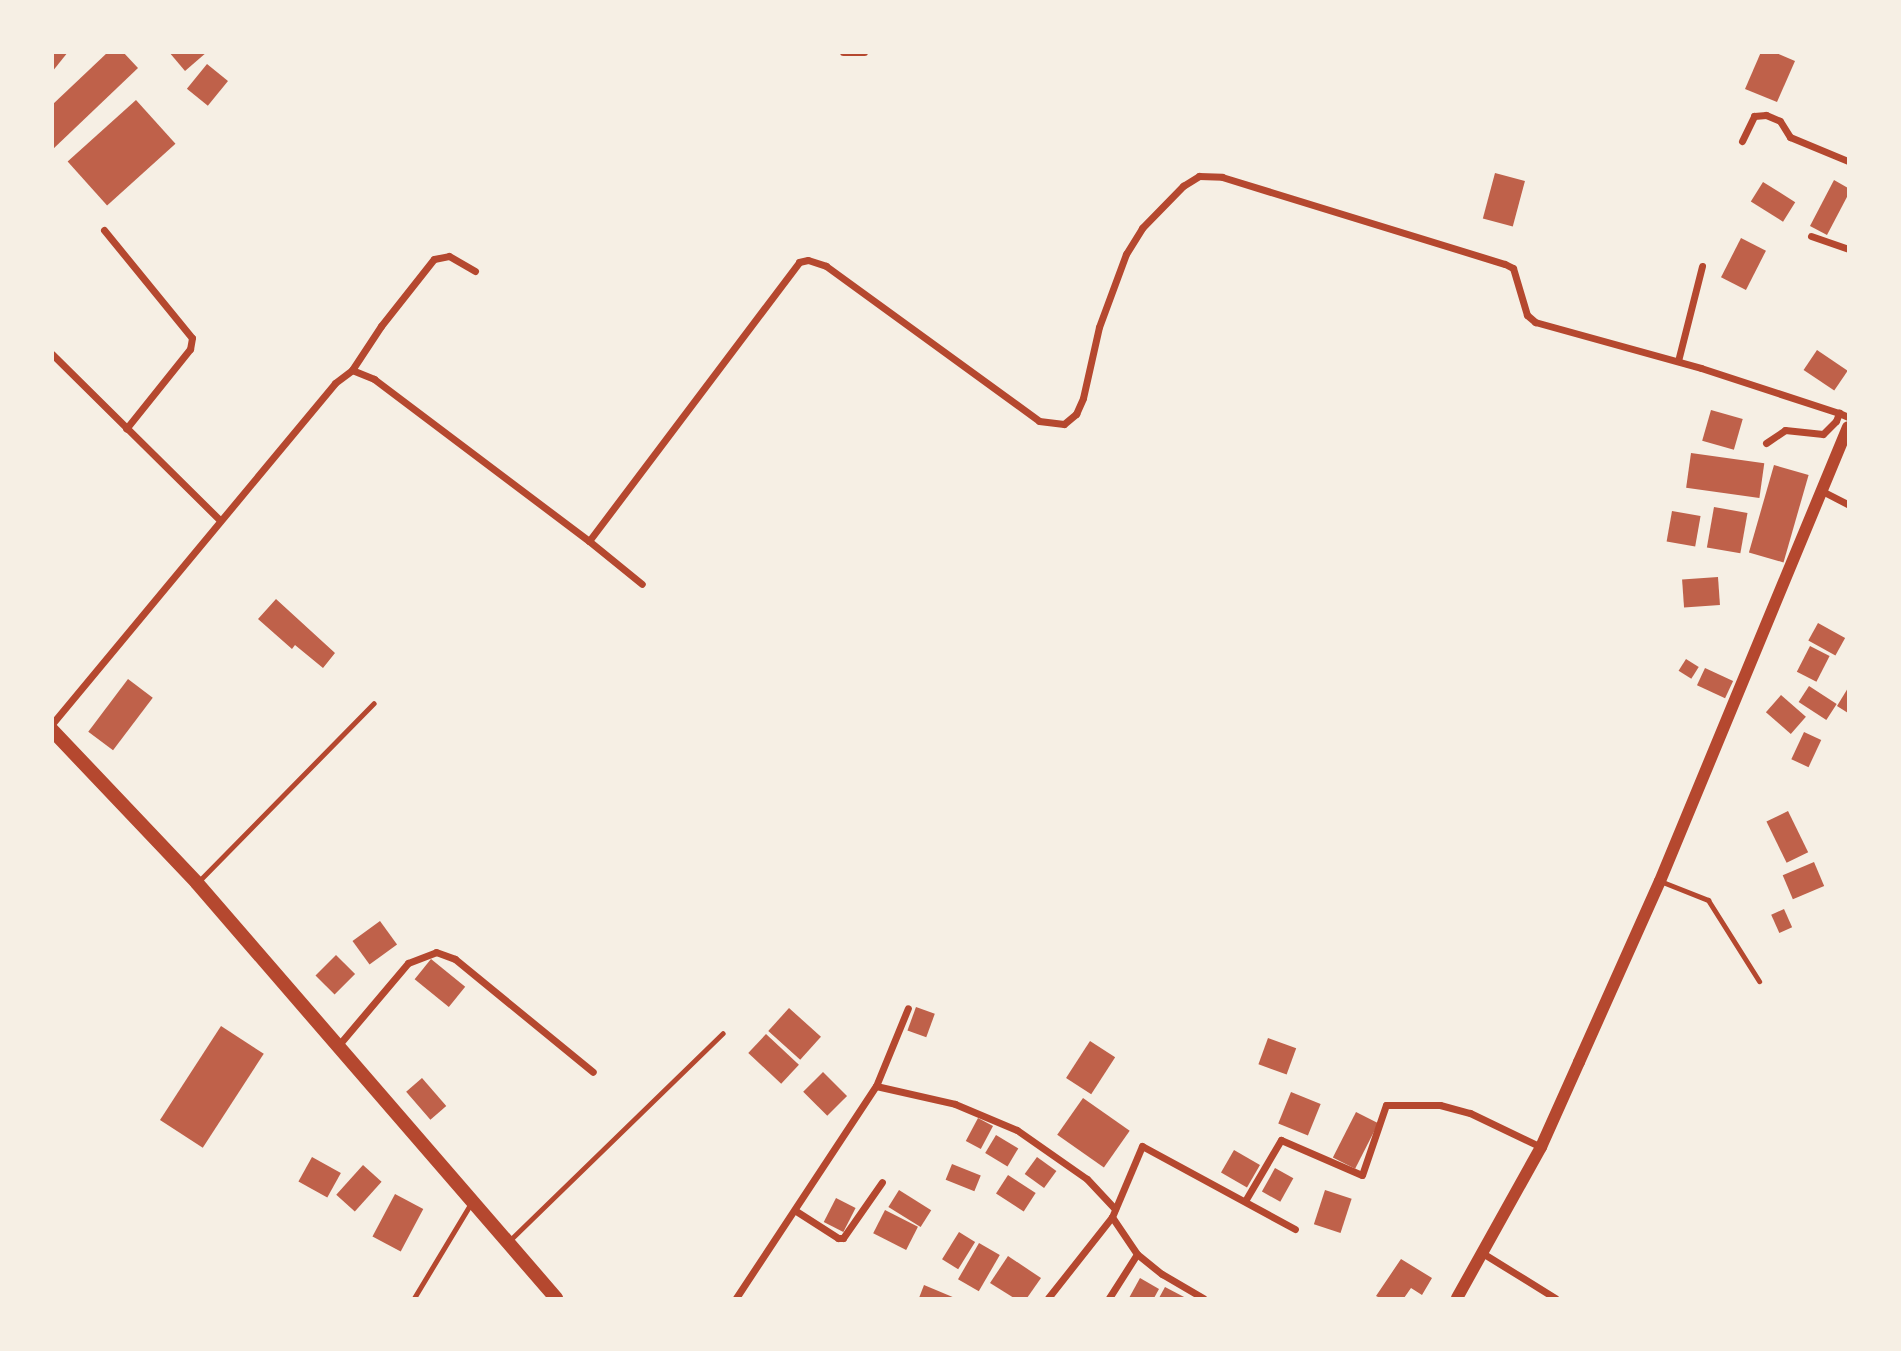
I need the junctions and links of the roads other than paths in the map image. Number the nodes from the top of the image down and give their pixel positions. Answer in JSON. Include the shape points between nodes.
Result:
{"nodes":[{"id":1,"x":842,"y":52,"type":"edge"},
{"id":2,"x":864,"y":52,"type":"edge"},
{"id":3,"x":1742,"y":141,"type":"dead end"},
{"id":4,"x":1849,"y":160,"type":"edge"},
{"id":5,"x":104,"y":230,"type":"dead end"},
{"id":6,"x":1811,"y":236,"type":"dead end"},
{"id":7,"x":1849,"y":248,"type":"edge"},
{"id":8,"x":1702,"y":266,"type":"dead end"},
{"id":9,"x":475,"y":271,"type":"dead end"},
{"id":10,"x":52,"y":354,"type":"edge"},
{"id":11,"x":1678,"y":361,"type":"junction"},
{"id":12,"x":352,"y":370,"type":"junction"},
{"id":13,"x":1839,"y":413,"type":"junction"},
{"id":14,"x":1849,"y":417,"type":"edge"},
{"id":15,"x":1849,"y":427,"type":"edge"},
{"id":16,"x":126,"y":429,"type":"junction"},
{"id":17,"x":1766,"y":443,"type":"dead end"},
{"id":18,"x":1824,"y":492,"type":"junction"},
{"id":19,"x":1849,"y":504,"type":"edge"},
{"id":20,"x":220,"y":520,"type":"junction"},
{"id":21,"x":589,"y":541,"type":"junction"},
{"id":22,"x":642,"y":584,"type":"dead end"},
{"id":23,"x":374,"y":703,"type":"dead end"},
{"id":24,"x":52,"y":724,"type":"edge"},
{"id":25,"x":52,"y":730,"type":"edge"},
{"id":26,"x":1660,"y":881,"type":"junction"},
{"id":27,"x":197,"y":883,"type":"junction"},
{"id":28,"x":1759,"y":981,"type":"dead end"},
{"id":29,"x":908,"y":1008,"type":"dead end"},
{"id":30,"x":723,"y":1033,"type":"dead end"},
{"id":31,"x":336,"y":1048,"type":"junction"},
{"id":32,"x":593,"y":1072,"type":"dead end"},
{"id":33,"x":876,"y":1086,"type":"junction"},
{"id":34,"x":1541,"y":1147,"type":"junction"},
{"id":35,"x":882,"y":1182,"type":"dead end"},
{"id":36,"x":1245,"y":1201,"type":"junction"},
{"id":37,"x":471,"y":1203,"type":"junction"},
{"id":38,"x":796,"y":1212,"type":"junction"},
{"id":39,"x":1113,"y":1213,"type":"junction"},
{"id":40,"x":1295,"y":1229,"type":"dead end"},
{"id":41,"x":509,"y":1241,"type":"junction"},
{"id":42,"x":1137,"y":1254,"type":"junction"},
{"id":43,"x":1484,"y":1254,"type":"junction"},
{"id":44,"x":414,"y":1298,"type":"edge"},
{"id":45,"x":556,"y":1298,"type":"edge"},
{"id":46,"x":736,"y":1298,"type":"edge"},
{"id":47,"x":1048,"y":1298,"type":"edge"},
{"id":48,"x":1109,"y":1298,"type":"edge"},
{"id":49,"x":1203,"y":1298,"type":"edge"},
{"id":50,"x":1457,"y":1298,"type":"edge"},
{"id":51,"x":1555,"y":1298,"type":"edge"}],
"edges":[{"from":1,"to":2,"type":"street"},
{"from":3,"to":4,"type":"street","via":[[1758,113],[1780,121],[1790,136]]},
{"from":5,"to":16,"type":"street","via":[[192,338],[190,349]]},
{"from":6,"to":7,"type":"street"},
{"from":8,"to":11,"type":"street"},
{"from":9,"to":12,"type":"street","via":[[450,256],[434,259]]},
{"from":10,"to":16,"type":"street"},
{"from":11,"to":13,"type":"street"},
{"from":11,"to":21,"type":"street","via":[[1535,322],[1527,316],[1513,268],[1505,264],[1222,177],[1199,176],[1142,228],[1126,254],[1098,327],[1083,398],[1076,414],[1064,424],[1039,421],[826,266],[799,262]]},
{"from":12,"to":20,"type":"street","via":[[335,383]]},
{"from":12,"to":21,"type":"street","via":[[374,379]]},
{"from":13,"to":14,"type":"street"},
{"from":13,"to":17,"type":"street","via":[[1823,434],[1785,430]]},
{"from":15,"to":18,"type":"street"},
{"from":16,"to":20,"type":"street"},
{"from":18,"to":19,"type":"street"},
{"from":18,"to":26,"type":"street"},
{"from":20,"to":24,"type":"street"},
{"from":21,"to":22,"type":"street"},
{"from":23,"to":27,"type":"lane"},
{"from":25,"to":27,"type":"main road"},
{"from":26,"to":28,"type":"lane","via":[[1708,900]]},
{"from":26,"to":34,"type":"street"},
{"from":27,"to":31,"type":"main road"},
{"from":29,"to":33,"type":"street"},
{"from":30,"to":41,"type":"lane"},
{"from":31,"to":32,"type":"street","via":[[408,963],[436,952],[455,959]]},
{"from":31,"to":37,"type":"main road"},
{"from":33,"to":38,"type":"street"},
{"from":33,"to":39,"type":"street","via":[[954,1104],[1017,1130],[1087,1179]]},
{"from":34,"to":36,"type":"street","via":[[1470,1113],[1440,1105],[1386,1105],[1362,1175],[1281,1140]]},
{"from":34,"to":43,"type":"street"},
{"from":35,"to":38,"type":"street","via":[[843,1238]]},
{"from":36,"to":39,"type":"street","via":[[1142,1146]]},
{"from":36,"to":40,"type":"street"},
{"from":37,"to":41,"type":"main road"},
{"from":37,"to":44,"type":"lane"},
{"from":38,"to":46,"type":"street"},
{"from":39,"to":42,"type":"street"},
{"from":39,"to":47,"type":"street"},
{"from":41,"to":45,"type":"main road"},
{"from":42,"to":48,"type":"street"},
{"from":42,"to":49,"type":"street"},
{"from":43,"to":50,"type":"street"},
{"from":43,"to":51,"type":"street"}]}
